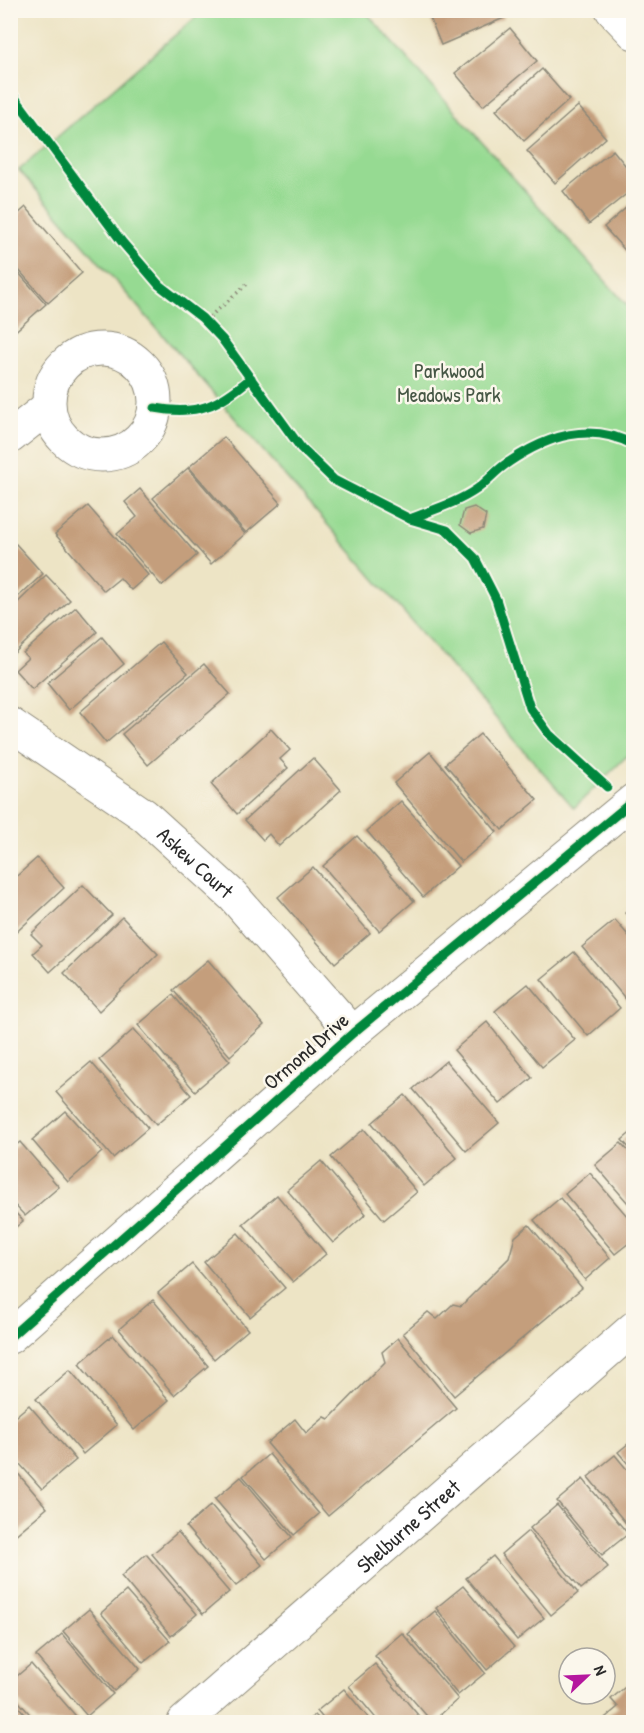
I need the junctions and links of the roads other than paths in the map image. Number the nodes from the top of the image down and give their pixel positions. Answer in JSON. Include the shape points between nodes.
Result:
{"nodes":[{"id":1,"x":612,"y":10,"type":"edge"},
{"id":2,"x":633,"y":33,"type":"edge"},
{"id":3,"x":48,"y":407,"type":"dead end"},
{"id":4,"x":10,"y":437,"type":"edge"},
{"id":5,"x":10,"y":724,"type":"edge"},
{"id":6,"x":633,"y":800,"type":"edge"},
{"id":7,"x":353,"y":1033,"type":"junction"},
{"id":8,"x":633,"y":1328,"type":"edge"},
{"id":9,"x":10,"y":1337,"type":"edge"},
{"id":10,"x":184,"y":1722,"type":"edge"}],
"edges":[{"from":1,"to":2,"type":"street"},
{"from":3,"to":4,"type":"street"},
{"from":5,"to":7,"type":"street","name":"Askew Court","via":[[144,815],[233,896]]},
{"from":6,"to":7,"type":"street","name":"Ormond Drive"},
{"from":7,"to":9,"type":"street","name":"Ormond Drive"},
{"from":8,"to":10,"type":"street","name":"Shelburne Street"}]}
